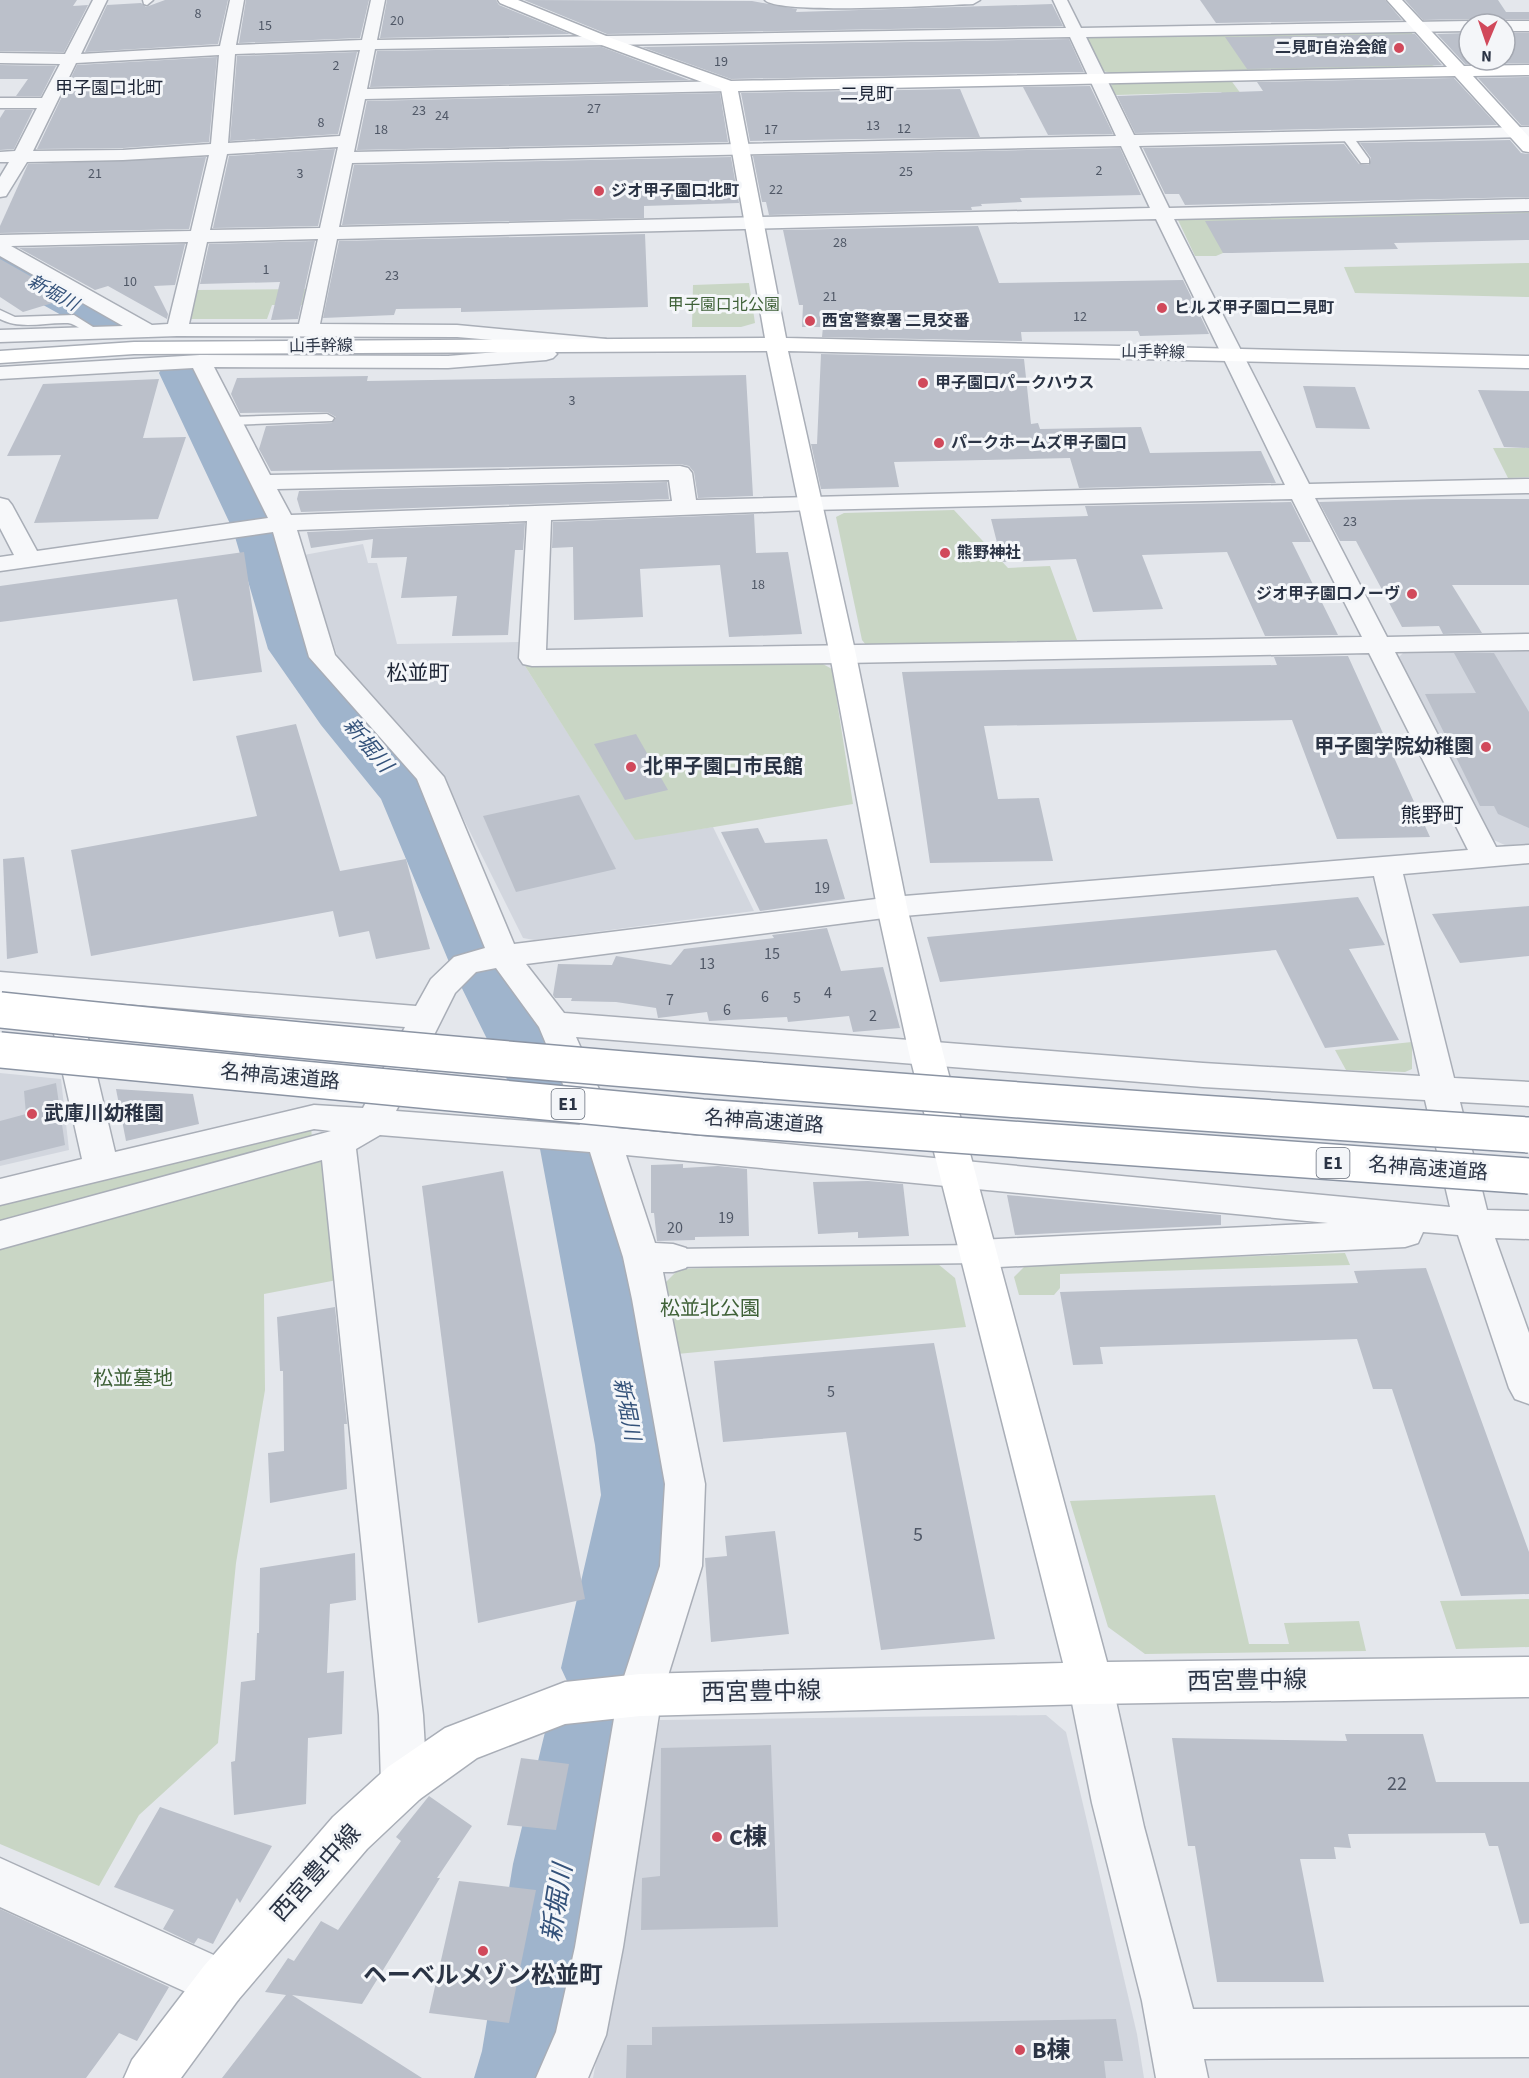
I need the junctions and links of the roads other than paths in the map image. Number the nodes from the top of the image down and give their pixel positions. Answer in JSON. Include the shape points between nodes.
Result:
{"nodes":[{"id":1,"x":100,"y":0,"type":"edge"},
{"id":2,"x":237,"y":0,"type":"edge"},
{"id":3,"x":378,"y":0,"type":"edge"},
{"id":4,"x":505,"y":0,"type":"edge"},
{"id":5,"x":772,"y":0,"type":"edge"},
{"id":6,"x":973,"y":0,"type":"edge"},
{"id":7,"x":1060,"y":0,"type":"edge"},
{"id":8,"x":1394,"y":0,"type":"edge"},
{"id":9,"x":808,"y":17,"type":"edge"},
{"id":10,"x":1418,"y":26,"type":"junction"},
{"id":11,"x":1457,"y":26,"type":"edge"},
{"id":12,"x":1076,"y":32,"type":"junction"},
{"id":13,"x":605,"y":41,"type":"junction"},
{"id":14,"x":369,"y":45,"type":"junction"},
{"id":15,"x":227,"y":50,"type":"junction"},
{"id":16,"x":0,"y":58,"type":"edge"},
{"id":17,"x":70,"y":59,"type":"junction"},
{"id":18,"x":1457,"y":69,"type":"edge"},
{"id":19,"x":1457,"y":70,"type":"edge"},
{"id":20,"x":1460,"y":72,"type":"edge"},
{"id":21,"x":1098,"y":78,"type":"junction"},
{"id":22,"x":729,"y":86,"type":"junction"},
{"id":23,"x":358,"y":94,"type":"junction"},
{"id":24,"x":48,"y":103,"type":"junction"},
{"id":25,"x":0,"y":104,"type":"edge"},
{"id":26,"x":1522,"y":132,"type":"edge"},
{"id":27,"x":1347,"y":136,"type":"junction"},
{"id":28,"x":1128,"y":141,"type":"junction"},
{"id":29,"x":1529,"y":147,"type":"edge"},
{"id":30,"x":219,"y":149,"type":"junction"},
{"id":31,"x":346,"y":150,"type":"junction"},
{"id":32,"x":741,"y":151,"type":"junction"},
{"id":33,"x":21,"y":157,"type":"junction"},
{"id":34,"x":0,"y":158,"type":"edge"},
{"id":35,"x":1365,"y":161,"type":"dead end"},
{"id":36,"x":0,"y":192,"type":"edge"},
{"id":37,"x":1529,"y":205,"type":"edge"},
{"id":38,"x":1162,"y":213,"type":"junction"},
{"id":39,"x":753,"y":223,"type":"junction"},
{"id":40,"x":328,"y":234,"type":"junction"},
{"id":41,"x":200,"y":236,"type":"junction"},
{"id":42,"x":0,"y":247,"type":"edge"},
{"id":43,"x":0,"y":314,"type":"edge"},
{"id":44,"x":146,"y":330,"type":"junction"},
{"id":45,"x":177,"y":330,"type":"junction"},
{"id":46,"x":308,"y":330,"type":"junction"},
{"id":47,"x":94,"y":332,"type":"junction"},
{"id":48,"x":0,"y":336,"type":"edge"},
{"id":49,"x":777,"y":346,"type":"junction"},
{"id":50,"x":643,"y":347,"type":"junction"},
{"id":51,"x":1233,"y":354,"type":"junction"},
{"id":52,"x":0,"y":357,"type":"edge"},
{"id":53,"x":200,"y":361,"type":"junction"},
{"id":54,"x":1529,"y":362,"type":"edge"},
{"id":55,"x":0,"y":373,"type":"edge"},
{"id":56,"x":327,"y":418,"type":"dead end"},
{"id":57,"x":231,"y":421,"type":"junction"},
{"id":58,"x":262,"y":482,"type":"junction"},
{"id":59,"x":1529,"y":486,"type":"edge"},
{"id":60,"x":1300,"y":491,"type":"junction"},
{"id":61,"x":811,"y":503,"type":"junction"},
{"id":62,"x":0,"y":504,"type":"edge"},
{"id":63,"x":685,"y":508,"type":"junction"},
{"id":64,"x":539,"y":514,"type":"junction"},
{"id":65,"x":277,"y":524,"type":"junction"},
{"id":66,"x":29,"y":560,"type":"junction"},
{"id":67,"x":0,"y":564,"type":"edge"},
{"id":68,"x":1529,"y":642,"type":"edge"},
{"id":69,"x":1379,"y":645,"type":"junction"},
{"id":70,"x":843,"y":655,"type":"junction"},
{"id":71,"x":1529,"y":854,"type":"edge"},
{"id":72,"x":1486,"y":856,"type":"junction"},
{"id":73,"x":1386,"y":865,"type":"junction"},
{"id":74,"x":892,"y":907,"type":"junction"},
{"id":75,"x":486,"y":959,"type":"junction"},
{"id":76,"x":0,"y":983,"type":"edge"},
{"id":77,"x":61,"y":988,"type":"junction"},
{"id":78,"x":0,"y":1010,"type":"edge"},
{"id":79,"x":426,"y":1018,"type":"junction"},
{"id":80,"x":554,"y":1024,"type":"junction"},
{"id":81,"x":0,"y":1050,"type":"edge"},
{"id":82,"x":926,"y":1053,"type":"junction"},
{"id":83,"x":1440,"y":1088,"type":"junction"},
{"id":84,"x":1529,"y":1094,"type":"edge"},
{"id":85,"x":373,"y":1123,"type":"junction"},
{"id":86,"x":1529,"y":1135,"type":"edge"},
{"id":87,"x":604,"y":1140,"type":"junction"},
{"id":88,"x":338,"y":1143,"type":"junction"},
{"id":89,"x":101,"y":1168,"type":"junction"},
{"id":90,"x":959,"y":1174,"type":"junction"},
{"id":91,"x":1529,"y":1176,"type":"edge"},
{"id":92,"x":0,"y":1192,"type":"edge"},
{"id":93,"x":1472,"y":1223,"type":"junction"},
{"id":94,"x":1529,"y":1225,"type":"edge"},
{"id":95,"x":0,"y":1235,"type":"edge"},
{"id":96,"x":978,"y":1254,"type":"junction"},
{"id":97,"x":657,"y":1258,"type":"junction"},
{"id":98,"x":1529,"y":1388,"type":"edge"},
{"id":99,"x":1529,"y":1677,"type":"edge"},
{"id":100,"x":1090,"y":1683,"type":"junction"},
{"id":101,"x":640,"y":1695,"type":"junction"},
{"id":102,"x":404,"y":1783,"type":"junction"},
{"id":103,"x":0,"y":1882,"type":"edge"},
{"id":104,"x":221,"y":1983,"type":"junction"},
{"id":105,"x":1529,"y":2032,"type":"edge"},
{"id":106,"x":1179,"y":2056,"type":"edge"},
{"id":107,"x":150,"y":2078,"type":"edge"},
{"id":108,"x":562,"y":2078,"type":"edge"}],
"edges":[{"from":1,"to":17,"type":"street"},
{"from":2,"to":15,"type":"street"},
{"from":3,"to":14,"type":"street"},
{"from":4,"to":13,"type":"main road"},
{"from":5,"to":9,"type":"street"},
{"from":6,"to":9,"type":"street"},
{"from":7,"to":12,"type":"street"},
{"from":8,"to":10,"type":"main road"},
{"from":9,"to":12,"type":"street"},
{"from":9,"to":13,"type":"street"},
{"from":10,"to":11,"type":"street"},
{"from":10,"to":12,"type":"street"},
{"from":10,"to":18,"type":"main road"},
{"from":12,"to":21,"type":"street"},
{"from":13,"to":14,"type":"street"},
{"from":13,"to":22,"type":"main road"},
{"from":14,"to":15,"type":"street"},
{"from":14,"to":23,"type":"street"},
{"from":15,"to":17,"type":"street"},
{"from":15,"to":30,"type":"street"},
{"from":16,"to":17,"type":"street"},
{"from":17,"to":24,"type":"street"},
{"from":19,"to":21,"type":"main road"},
{"from":20,"to":26,"type":"main road"},
{"from":21,"to":22,"type":"main road"},
{"from":21,"to":28,"type":"street"},
{"from":22,"to":23,"type":"street"},
{"from":22,"to":32,"type":"main road"},
{"from":23,"to":31,"type":"street"},
{"from":24,"to":25,"type":"street"},
{"from":24,"to":33,"type":"street"},
{"from":26,"to":27,"type":"street"},
{"from":26,"to":29,"type":"main road"},
{"from":27,"to":28,"type":"street"},
{"from":27,"to":35,"type":"lane"},
{"from":28,"to":32,"type":"street"},
{"from":28,"to":38,"type":"street"},
{"from":30,"to":31,"type":"street"},
{"from":30,"to":33,"type":"street"},
{"from":30,"to":41,"type":"street"},
{"from":31,"to":32,"type":"street"},
{"from":31,"to":40,"type":"street"},
{"from":32,"to":39,"type":"main road"},
{"from":33,"to":34,"type":"street"},
{"from":33,"to":36,"type":"street"},
{"from":37,"to":38,"type":"street"},
{"from":38,"to":39,"type":"street"},
{"from":38,"to":51,"type":"street"},
{"from":39,"to":40,"type":"street"},
{"from":39,"to":49,"type":"main road"},
{"from":40,"to":41,"type":"street"},
{"from":40,"to":46,"type":"street"},
{"from":41,"to":42,"type":"street"},
{"from":41,"to":45,"type":"street"},
{"from":42,"to":44,"type":"street"},
{"from":43,"to":47,"type":"lane","via":[[13,321],[74,319]]},
{"from":44,"to":45,"type":"street"},
{"from":44,"to":47,"type":"street"},
{"from":45,"to":46,"type":"street"},
{"from":46,"to":50,"type":"street","via":[[457,331]]},
{"from":47,"to":48,"type":"street"},
{"from":49,"to":50,"type":"main road","name":"山手幹線"},
{"from":49,"to":51,"type":"main road","name":"山手幹線"},
{"from":49,"to":61,"type":"main road"},
{"from":50,"to":52,"type":"main road","name":"山手幹線","via":[[134,348]]},
{"from":50,"to":53,"type":"street","via":[[448,362]]},
{"from":51,"to":54,"type":"main road","name":"山手幹線"},
{"from":51,"to":60,"type":"street"},
{"from":53,"to":55,"type":"street"},
{"from":53,"to":57,"type":"street"},
{"from":56,"to":57,"type":"lane"},
{"from":57,"to":58,"type":"street"},
{"from":58,"to":63,"type":"street","via":[[680,473]]},
{"from":58,"to":65,"type":"street"},
{"from":59,"to":60,"type":"street"},
{"from":60,"to":61,"type":"street"},
{"from":60,"to":69,"type":"street"},
{"from":61,"to":63,"type":"street"},
{"from":61,"to":70,"type":"main road"},
{"from":62,"to":66,"type":"street"},
{"from":63,"to":64,"type":"street"},
{"from":64,"to":65,"type":"street"},
{"from":64,"to":70,"type":"street","via":[[532,658]]},
{"from":65,"to":66,"type":"street"},
{"from":65,"to":75,"type":"street","via":[[322,657],[430,777]]},
{"from":66,"to":67,"type":"street"},
{"from":68,"to":69,"type":"street"},
{"from":69,"to":70,"type":"street"},
{"from":69,"to":72,"type":"street"},
{"from":70,"to":74,"type":"main road"},
{"from":71,"to":72,"type":"street"},
{"from":72,"to":73,"type":"street"},
{"from":73,"to":74,"type":"street"},
{"from":73,"to":83,"type":"street"},
{"from":74,"to":75,"type":"street"},
{"from":74,"to":82,"type":"main road"},
{"from":75,"to":79,"type":"street","via":[[441,987]]},
{"from":75,"to":80,"type":"street"},
{"from":76,"to":77,"type":"street"},
{"from":77,"to":79,"type":"street"},
{"from":77,"to":89,"type":"street"},
{"from":78,"to":86,"type":"main road","name":"名神高速道路","number":"E1","bridge":true,"via":[[395,1051],[1129,1109]]},
{"from":79,"to":85,"type":"street"},
{"from":80,"to":82,"type":"street"},
{"from":80,"to":87,"type":"street"},
{"from":81,"to":91,"type":"main road","name":"名神高速道路","number":"E1","bridge":true,"via":[[702,1117]]},
{"from":82,"to":83,"type":"street","via":[[1203,1075]]},
{"from":82,"to":90,"type":"main road"},
{"from":83,"to":84,"type":"street"},
{"from":83,"to":93,"type":"street"},
{"from":85,"to":87,"type":"street"},
{"from":85,"to":88,"type":"street"},
{"from":85,"to":89,"type":"street","via":[[314,1117]]},
{"from":87,"to":90,"type":"street"},
{"from":87,"to":97,"type":"street"},
{"from":88,"to":95,"type":"street"},
{"from":88,"to":102,"type":"street","via":[[401,1715]]},
{"from":89,"to":92,"type":"street"},
{"from":90,"to":93,"type":"street"},
{"from":90,"to":96,"type":"main road"},
{"from":93,"to":94,"type":"street"},
{"from":93,"to":96,"type":"street","via":[[1411,1233]]},
{"from":93,"to":98,"type":"street"},
{"from":96,"to":97,"type":"lane"},
{"from":96,"to":100,"type":"main road"},
{"from":97,"to":101,"type":"street","via":[[651,1299],[685,1484],[681,1566]]},
{"from":99,"to":100,"type":"main road","name":"西宮豊中線"},
{"from":100,"to":101,"type":"main road","name":"西宮豊中線"},
{"from":100,"to":106,"type":"street","via":[[1132,1874]]},
{"from":101,"to":102,"type":"main road","name":"西宮豊中線","via":[[565,1703],[461,1743]]},
{"from":101,"to":108,"type":"street","via":[[581,2035]]},
{"from":102,"to":104,"type":"main road","name":"西宮豊中線","via":[[350,1833]]},
{"from":103,"to":104,"type":"street"},
{"from":104,"to":107,"type":"main road","name":"西宮豊中線"},
{"from":105,"to":106,"type":"street"}]}
